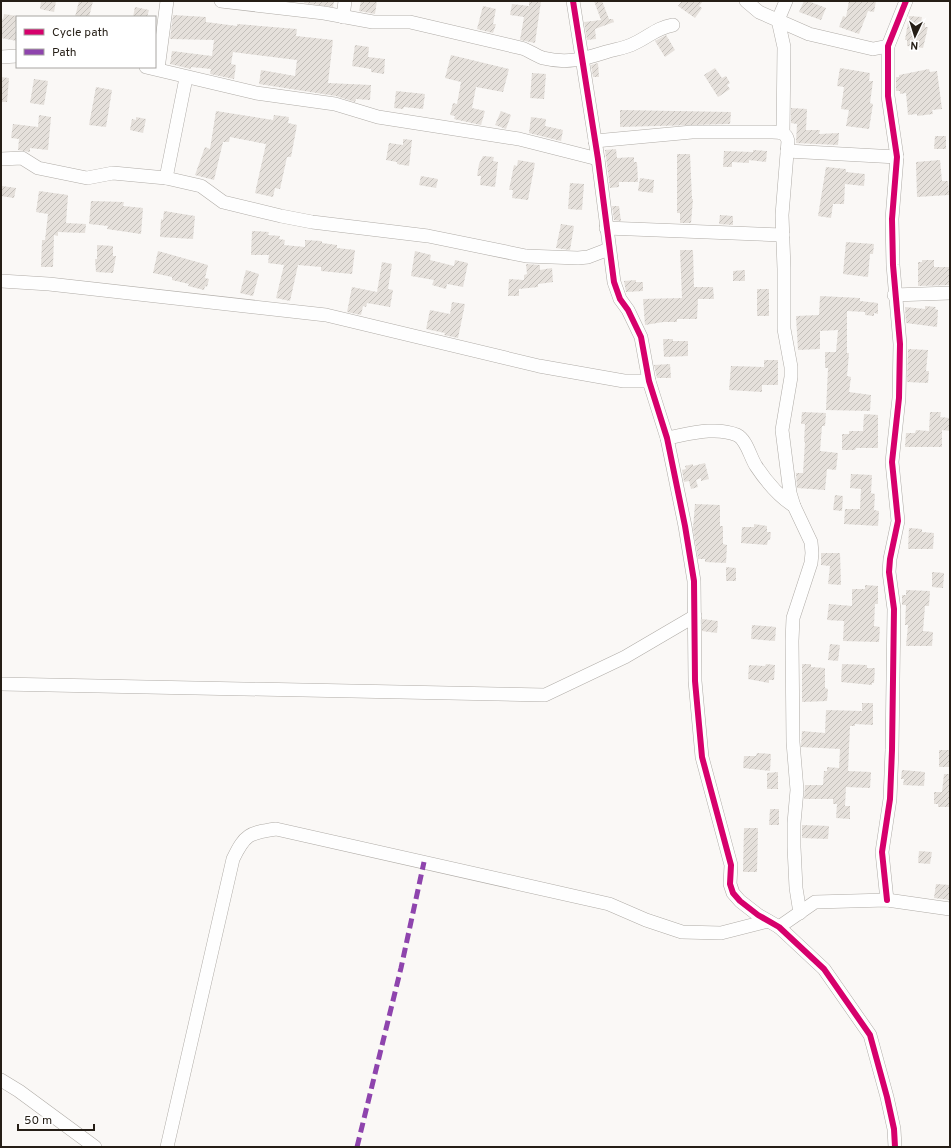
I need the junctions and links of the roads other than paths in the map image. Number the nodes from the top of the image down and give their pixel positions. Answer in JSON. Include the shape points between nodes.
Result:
{"nodes":[{"id":1,"x":167,"y":1,"type":"edge"},
{"id":2,"x":221,"y":1,"type":"edge"},
{"id":3,"x":345,"y":1,"type":"edge"},
{"id":4,"x":573,"y":1,"type":"edge"},
{"id":5,"x":746,"y":1,"type":"edge"},
{"id":6,"x":786,"y":1,"type":"edge"},
{"id":7,"x":906,"y":1,"type":"edge"},
{"id":8,"x":343,"y":17,"type":"junction"},
{"id":9,"x":778,"y":20,"type":"junction"},
{"id":10,"x":673,"y":25,"type":"dead end"},
{"id":11,"x":888,"y":46,"type":"junction"},
{"id":12,"x":156,"y":50,"type":"edge"},
{"id":13,"x":16,"y":56,"type":"edge"},
{"id":14,"x":1,"y":57,"type":"edge"},
{"id":15,"x":583,"y":60,"type":"junction"},
{"id":16,"x":152,"y":68,"type":"edge"},
{"id":17,"x":186,"y":78,"type":"junction"},
{"id":18,"x":783,"y":133,"type":"junction"},
{"id":19,"x":595,"y":141,"type":"junction"},
{"id":20,"x":787,"y":151,"type":"junction"},
{"id":21,"x":897,"y":158,"type":"junction"},
{"id":22,"x":1,"y":159,"type":"edge"},
{"id":23,"x":598,"y":159,"type":"junction"},
{"id":24,"x":166,"y":178,"type":"junction"},
{"id":25,"x":606,"y":228,"type":"junction"},
{"id":26,"x":783,"y":234,"type":"junction"},
{"id":27,"x":610,"y":248,"type":"junction"},
{"id":28,"x":1,"y":281,"type":"edge"},
{"id":29,"x":950,"y":293,"type":"edge"},
{"id":30,"x":894,"y":295,"type":"junction"},
{"id":31,"x":649,"y":381,"type":"junction"},
{"id":32,"x":667,"y":438,"type":"junction"},
{"id":33,"x":794,"y":506,"type":"junction"},
{"id":34,"x":696,"y":616,"type":"junction"},
{"id":35,"x":1,"y":684,"type":"edge"},
{"id":36,"x":887,"y":900,"type":"junction"},
{"id":37,"x":950,"y":909,"type":"edge"},
{"id":38,"x":800,"y":912,"type":"junction"},
{"id":39,"x":774,"y":924,"type":"junction"},
{"id":40,"x":1,"y":1080,"type":"edge"},
{"id":41,"x":95,"y":1147,"type":"edge"},
{"id":42,"x":167,"y":1147,"type":"edge"},
{"id":43,"x":895,"y":1147,"type":"edge"}],
"edges":[{"from":1,"to":12,"type":"street"},
{"from":2,"to":8,"type":"street"},
{"from":3,"to":8,"type":"street"},
{"from":4,"to":15,"type":"street"},
{"from":5,"to":9,"type":"street","via":[[759,12]]},
{"from":6,"to":9,"type":"street"},
{"from":7,"to":11,"type":"street"},
{"from":8,"to":15,"type":"street","via":[[373,22],[410,22],[521,48],[547,59]]},
{"from":9,"to":11,"type":"street","via":[[809,34],[850,44],[872,49]]},
{"from":9,"to":18,"type":"street","via":[[784,46]]},
{"from":10,"to":15,"type":"street","via":[[661,27],[622,49]]},
{"from":11,"to":21,"type":"street","via":[[888,96]]},
{"from":13,"to":14,"type":"street"},
{"from":15,"to":19,"type":"street"},
{"from":16,"to":17,"type":"street"},
{"from":17,"to":23,"type":"street","via":[[256,93],[335,104],[378,117],[519,139]]},
{"from":17,"to":24,"type":"street"},
{"from":18,"to":19,"type":"street","via":[[692,132]]},
{"from":18,"to":20,"type":"street","via":[[787,136]]},
{"from":19,"to":23,"type":"street"},
{"from":20,"to":21,"type":"street"},
{"from":20,"to":26,"type":"street"},
{"from":21,"to":30,"type":"street","via":[[892,219]]},
{"from":22,"to":24,"type":"street","via":[[22,158],[38,168],[87,178],[112,174]]},
{"from":23,"to":25,"type":"street"},
{"from":24,"to":27,"type":"street","via":[[202,186],[223,202],[281,216],[428,236],[526,256],[578,258],[588,257]]},
{"from":25,"to":26,"type":"street"},
{"from":25,"to":27,"type":"street"},
{"from":26,"to":33,"type":"street","via":[[784,329],[792,377],[782,430],[787,477]]},
{"from":27,"to":31,"type":"street","via":[[614,282],[620,299],[641,337]]},
{"from":28,"to":31,"type":"street","via":[[57,284],[326,315],[539,366],[624,381]]},
{"from":29,"to":30,"type":"street"},
{"from":30,"to":36,"type":"street","via":[[900,344],[899,398],[892,462],[898,521],[889,572],[894,609],[892,750],[890,799],[882,852]]},
{"from":31,"to":32,"type":"street"},
{"from":32,"to":33,"type":"street","via":[[711,431],[738,436],[743,440],[756,466],[781,498]]},
{"from":32,"to":34,"type":"street","via":[[692,565]]},
{"from":33,"to":38,"type":"street","via":[[810,542],[812,553],[793,618],[792,641],[793,742],[798,790],[794,847]]},
{"from":34,"to":35,"type":"street","via":[[625,657],[545,695]]},
{"from":34,"to":39,"type":"street","via":[[695,681],[702,757],[731,865],[730,884],[740,901]]},
{"from":36,"to":37,"type":"street"},
{"from":36,"to":38,"type":"street","via":[[815,902]]},
{"from":38,"to":39,"type":"street"},
{"from":39,"to":42,"type":"street","via":[[721,933],[682,932],[609,904],[534,886],[276,829],[256,832],[242,840],[233,859]]},
{"from":39,"to":43,"type":"street","via":[[824,968],[870,1035],[880,1066],[894,1129]]},
{"from":40,"to":41,"type":"street"}]}
